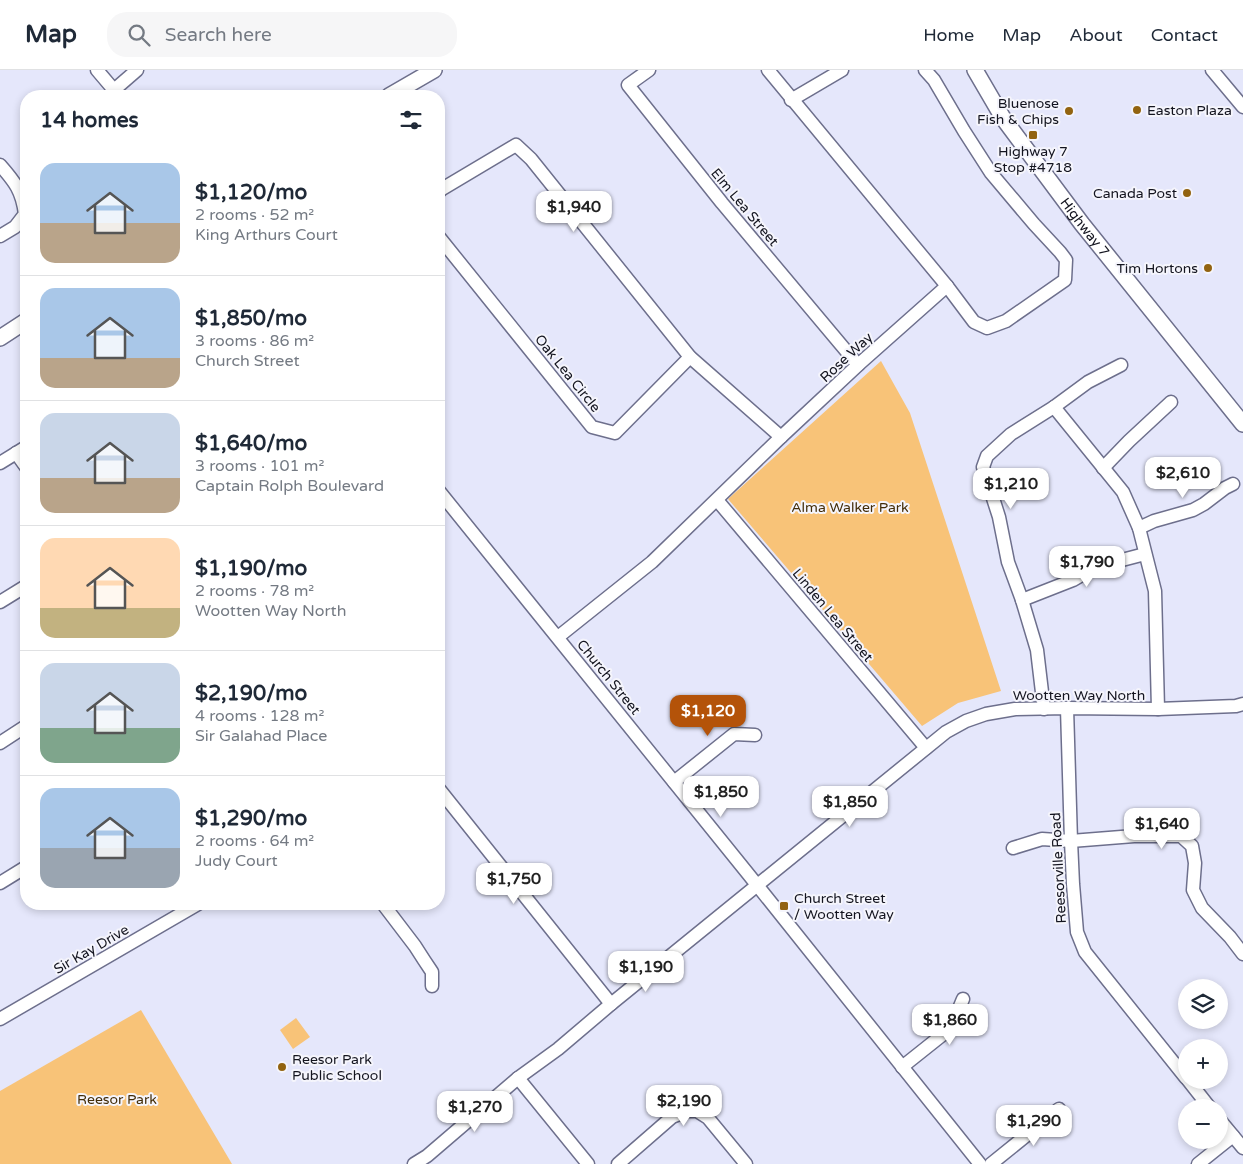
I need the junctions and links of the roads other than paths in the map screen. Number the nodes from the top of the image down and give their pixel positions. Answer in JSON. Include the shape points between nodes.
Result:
{"nodes":[{"id":1,"x":97,"y":70,"type":"edge"},
{"id":2,"x":136,"y":70,"type":"edge"},
{"id":3,"x":434,"y":70,"type":"edge"},
{"id":4,"x":650,"y":70,"type":"edge"},
{"id":5,"x":768,"y":70,"type":"edge"},
{"id":6,"x":842,"y":70,"type":"edge"},
{"id":7,"x":925,"y":70,"type":"edge"},
{"id":8,"x":975,"y":70,"type":"edge"},
{"id":9,"x":1212,"y":70,"type":"edge"},
{"id":10,"x":114,"y":90,"type":"edge"},
{"id":11,"x":119,"y":90,"type":"edge"},
{"id":12,"x":400,"y":90,"type":"edge"},
{"id":13,"x":791,"y":100,"type":"junction"},
{"id":14,"x":1243,"y":107,"type":"edge"},
{"id":15,"x":0,"y":165,"type":"edge"},
{"id":16,"x":445,"y":187,"type":"edge"},
{"id":17,"x":20,"y":191,"type":"edge"},
{"id":18,"x":20,"y":220,"type":"edge"},
{"id":19,"x":0,"y":236,"type":"edge"},
{"id":20,"x":445,"y":244,"type":"edge"},
{"id":21,"x":947,"y":286,"type":"junction"},
{"id":22,"x":20,"y":325,"type":"edge"},
{"id":23,"x":0,"y":338,"type":"edge"},
{"id":24,"x":690,"y":357,"type":"junction"},
{"id":25,"x":858,"y":365,"type":"junction"},
{"id":26,"x":1121,"y":366,"type":"dead end"},
{"id":27,"x":1171,"y":402,"type":"dead end"},
{"id":28,"x":1054,"y":407,"type":"junction"},
{"id":29,"x":1243,"y":424,"type":"edge"},
{"id":30,"x":781,"y":437,"type":"junction"},
{"id":31,"x":20,"y":451,"type":"edge"},
{"id":32,"x":0,"y":462,"type":"edge"},
{"id":33,"x":1103,"y":468,"type":"junction"},
{"id":34,"x":1233,"y":484,"type":"dead end"},
{"id":35,"x":445,"y":498,"type":"edge"},
{"id":36,"x":717,"y":500,"type":"junction"},
{"id":37,"x":1139,"y":528,"type":"junction"},
{"id":38,"x":1145,"y":554,"type":"junction"},
{"id":39,"x":20,"y":590,"type":"edge"},
{"id":40,"x":1022,"y":600,"type":"junction"},
{"id":41,"x":0,"y":602,"type":"edge"},
{"id":42,"x":558,"y":638,"type":"junction"},
{"id":43,"x":1243,"y":704,"type":"edge"},
{"id":44,"x":1068,"y":708,"type":"junction"},
{"id":45,"x":1044,"y":709,"type":"junction"},
{"id":46,"x":1158,"y":709,"type":"junction"},
{"id":47,"x":20,"y":730,"type":"edge"},
{"id":48,"x":756,"y":735,"type":"dead end"},
{"id":49,"x":0,"y":742,"type":"edge"},
{"id":50,"x":926,"y":748,"type":"junction"},
{"id":51,"x":674,"y":782,"type":"junction"},
{"id":52,"x":445,"y":796,"type":"edge"},
{"id":53,"x":1070,"y":841,"type":"junction"},
{"id":54,"x":1013,"y":848,"type":"dead end"},
{"id":55,"x":20,"y":871,"type":"edge"},
{"id":56,"x":0,"y":883,"type":"edge"},
{"id":57,"x":757,"y":886,"type":"junction"},
{"id":58,"x":188,"y":910,"type":"edge"},
{"id":59,"x":387,"y":910,"type":"edge"},
{"id":60,"x":1243,"y":954,"type":"edge"},
{"id":61,"x":432,"y":986,"type":"dead end"},
{"id":62,"x":963,"y":999,"type":"dead end"},
{"id":63,"x":611,"y":1004,"type":"junction"},
{"id":64,"x":0,"y":1019,"type":"edge"},
{"id":65,"x":902,"y":1067,"type":"junction"},
{"id":66,"x":1178,"y":1068,"type":"edge"},
{"id":67,"x":518,"y":1078,"type":"junction"},
{"id":68,"x":1195,"y":1089,"type":"edge"},
{"id":69,"x":1203,"y":1099,"type":"edge"},
{"id":70,"x":1059,"y":1109,"type":"dead end"},
{"id":71,"x":1228,"y":1130,"type":"edge"},
{"id":72,"x":1233,"y":1136,"type":"junction"},
{"id":73,"x":1243,"y":1148,"type":"edge"},
{"id":74,"x":430,"y":1160,"type":"edge"},
{"id":75,"x":414,"y":1164,"type":"edge"},
{"id":76,"x":588,"y":1164,"type":"edge"},
{"id":77,"x":618,"y":1164,"type":"edge"},
{"id":78,"x":746,"y":1164,"type":"edge"},
{"id":79,"x":980,"y":1164,"type":"edge"},
{"id":80,"x":991,"y":1164,"type":"edge"},
{"id":81,"x":1198,"y":1164,"type":"edge"}],
"edges":[{"from":1,"to":10,"type":"street"},
{"from":2,"to":11,"type":"street"},
{"from":3,"to":12,"type":"main road"},
{"from":4,"to":25,"type":"street","name":"Elm Lea Street","via":[[628,85]]},
{"from":5,"to":13,"type":"street"},
{"from":6,"to":13,"type":"street"},
{"from":7,"to":21,"type":"street","via":[[991,173],[1066,260],[1065,280],[1006,321],[987,328],[974,322]]},
{"from":8,"to":29,"type":"main road","name":"Highway 7","via":[[1003,118],[1082,224]]},
{"from":9,"to":14,"type":"street"},
{"from":13,"to":21,"type":"street"},
{"from":15,"to":17,"type":"street"},
{"from":16,"to":24,"type":"street","via":[[516,145],[532,159]]},
{"from":18,"to":19,"type":"street"},
{"from":20,"to":24,"type":"street","name":"Oak Lea Circle","via":[[592,427],[615,433]]},
{"from":21,"to":25,"type":"street","name":"Rose Way"},
{"from":22,"to":23,"type":"main road"},
{"from":24,"to":30,"type":"street"},
{"from":25,"to":30,"type":"street","name":"Rose Way"},
{"from":26,"to":28,"type":"street","via":[[1088,382]]},
{"from":27,"to":33,"type":"street"},
{"from":28,"to":33,"type":"street"},
{"from":28,"to":40,"type":"street","via":[[1011,434],[987,456],[982,467]]},
{"from":30,"to":36,"type":"street","name":"Rose Way"},
{"from":31,"to":32,"type":"street"},
{"from":33,"to":37,"type":"street","via":[[1123,492]]},
{"from":34,"to":37,"type":"street","via":[[1193,510]]},
{"from":35,"to":42,"type":"street","name":"Church Street"},
{"from":36,"to":42,"type":"street","name":"Rose Way","via":[[652,562]]},
{"from":36,"to":50,"type":"street","name":"Linden Lea Street"},
{"from":37,"to":38,"type":"street"},
{"from":38,"to":40,"type":"street","via":[[1095,567],[1073,580]]},
{"from":38,"to":46,"type":"street","via":[[1155,591]]},
{"from":39,"to":41,"type":"street"},
{"from":40,"to":45,"type":"street","via":[[1037,650]]},
{"from":42,"to":51,"type":"street","name":"Church Street"},
{"from":43,"to":46,"type":"street","name":"Wootten Way North"},
{"from":44,"to":45,"type":"street","name":"Wootten Way North"},
{"from":44,"to":46,"type":"street","name":"Wootten Way North"},
{"from":44,"to":53,"type":"street","name":"Reesorville Road"},
{"from":45,"to":50,"type":"street","name":"Wootten Way North","via":[[986,714],[946,732]]},
{"from":47,"to":49,"type":"street"},
{"from":48,"to":51,"type":"street","via":[[734,734]]},
{"from":50,"to":57,"type":"street","name":"Wootten Way North"},
{"from":51,"to":57,"type":"street","name":"Church Street"},
{"from":52,"to":63,"type":"street"},
{"from":53,"to":54,"type":"street","via":[[1042,839]]},
{"from":53,"to":60,"type":"street","via":[[1181,836],[1192,846],[1195,863],[1193,890],[1202,908]]},
{"from":53,"to":66,"type":"street","name":"Reesorville Road","via":[[1077,932],[1085,952]]},
{"from":55,"to":56,"type":"street"},
{"from":57,"to":63,"type":"street","name":"Wootten Way North"},
{"from":57,"to":65,"type":"street","name":"Church Street"},
{"from":58,"to":64,"type":"street","name":"Sir Kay Drive"},
{"from":59,"to":61,"type":"street","via":[[432,972]]},
{"from":62,"to":65,"type":"street","via":[[951,1028]]},
{"from":63,"to":67,"type":"street","name":"Wootten Way North"},
{"from":65,"to":79,"type":"street","name":"Church Street"},
{"from":67,"to":74,"type":"street","name":"Wootten Way North"},
{"from":67,"to":76,"type":"street"},
{"from":68,"to":69,"type":"street","name":"Reesorville Road"},
{"from":70,"to":80,"type":"street"},
{"from":71,"to":72,"type":"street"},
{"from":72,"to":73,"type":"street"},
{"from":72,"to":81,"type":"street"},
{"from":74,"to":75,"type":"street","name":"Wootten Way North"},
{"from":77,"to":78,"type":"street","via":[[672,1117],[687,1111],[697,1111],[708,1118]]}]}
